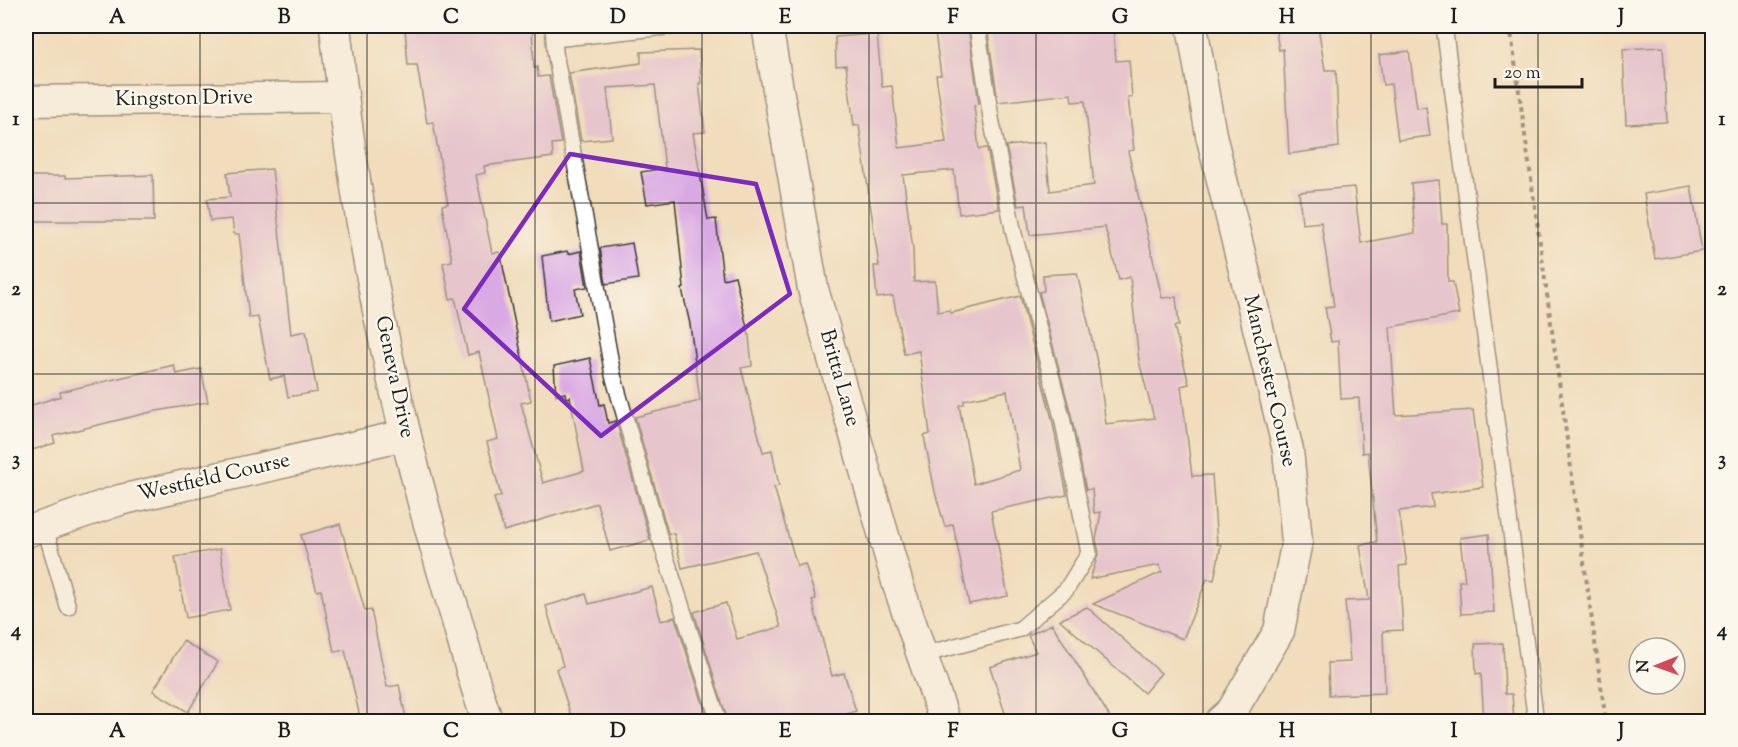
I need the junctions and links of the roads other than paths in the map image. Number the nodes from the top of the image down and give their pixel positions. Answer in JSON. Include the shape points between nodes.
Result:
{"nodes":[{"id":1,"x":335,"y":26,"type":"edge"},
{"id":2,"x":675,"y":26,"type":"edge"},
{"id":3,"x":767,"y":26,"type":"edge"},
{"id":4,"x":976,"y":26,"type":"edge"},
{"id":5,"x":1192,"y":26,"type":"edge"},
{"id":6,"x":1444,"y":26,"type":"edge"},
{"id":7,"x":553,"y":32,"type":"edge"},
{"id":8,"x":342,"y":97,"type":"junction"},
{"id":9,"x":26,"y":101,"type":"edge"},
{"id":10,"x":405,"y":435,"type":"junction"},
{"id":11,"x":35,"y":529,"type":"edge"},
{"id":12,"x":68,"y":607,"type":"dead end"},
{"id":13,"x":922,"y":654,"type":"junction"},
{"id":14,"x":488,"y":722,"type":"edge"},
{"id":15,"x":719,"y":722,"type":"edge"},
{"id":16,"x":945,"y":722,"type":"edge"},
{"id":17,"x":1220,"y":722,"type":"edge"},
{"id":18,"x":1536,"y":722,"type":"edge"}],
"edges":[{"from":1,"to":8,"type":"street","name":"Geneva Drive"},
{"from":2,"to":7,"type":"lane"},
{"from":3,"to":13,"type":"street","name":"Britta Lane","via":[[813,289],[898,585]]},
{"from":4,"to":13,"type":"lane","via":[[1014,234],[1062,417],[1089,553],[1066,590],[1020,629]]},
{"from":5,"to":17,"type":"street","name":"Manchester Course","via":[[1211,135],[1288,450],[1296,541],[1279,631],[1232,711]]},
{"from":6,"to":18,"type":"lane"},
{"from":7,"to":15,"type":"lane","via":[[613,375],[659,536]]},
{"from":8,"to":9,"type":"street","name":"Kingston Drive"},
{"from":8,"to":10,"type":"street","name":"Geneva Drive"},
{"from":10,"to":11,"type":"street","name":"Westfield Course","via":[[120,500]]},
{"from":10,"to":14,"type":"street","name":"Geneva Drive"},
{"from":11,"to":12,"type":"lane"},
{"from":13,"to":16,"type":"street","name":"Britta Lane"}]}
